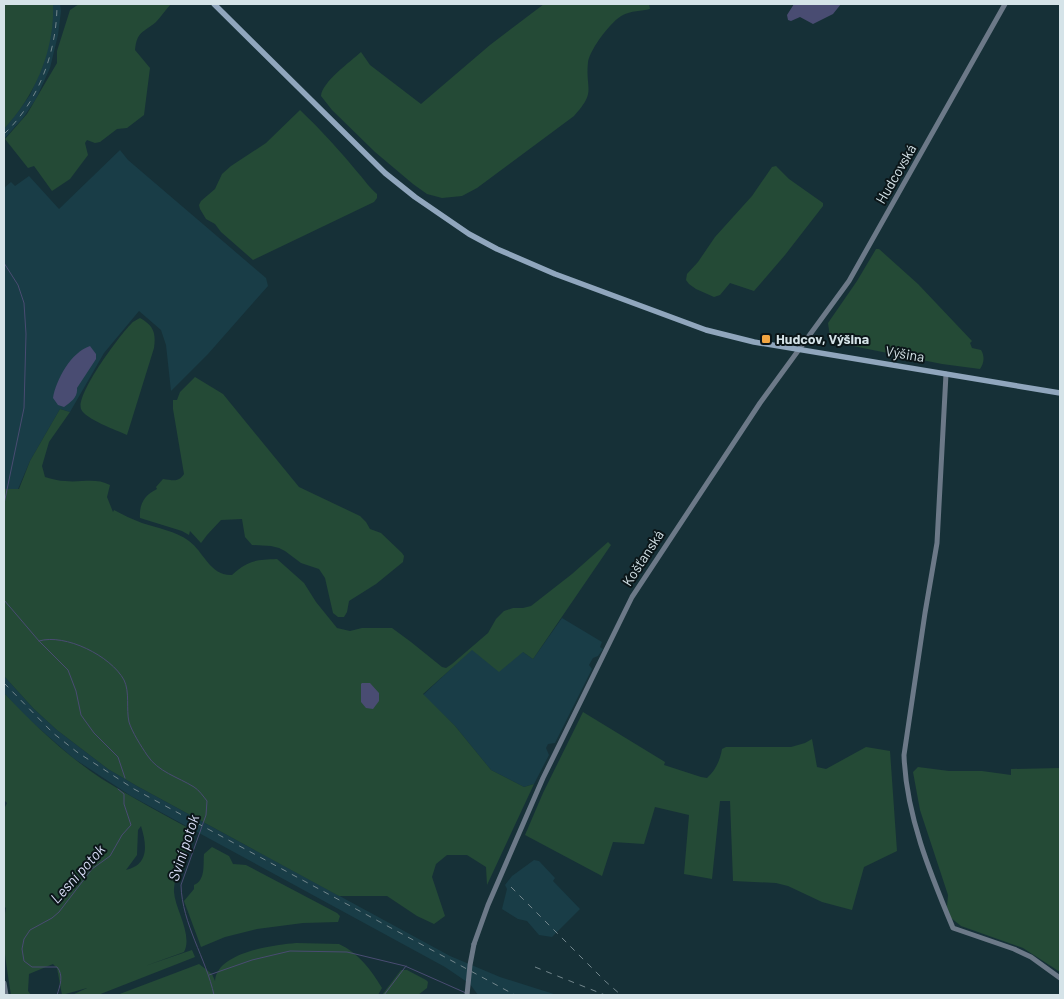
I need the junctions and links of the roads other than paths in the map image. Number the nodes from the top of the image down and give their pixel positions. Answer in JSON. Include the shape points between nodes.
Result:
{"nodes":[{"id":1,"x":214,"y":4,"type":"edge"},
{"id":2,"x":1005,"y":4,"type":"edge"},
{"id":3,"x":798,"y":349,"type":"junction"},
{"id":4,"x":946,"y":374,"type":"junction"},
{"id":5,"x":1060,"y":394,"type":"edge"},
{"id":6,"x":1060,"y":978,"type":"edge"},
{"id":7,"x":4,"y":983,"type":"edge"},
{"id":8,"x":6,"y":995,"type":"edge"},
{"id":9,"x":467,"y":995,"type":"edge"}],
"edges":[{"from":1,"to":3,"type":"main road","name":"Výšina","via":[[385,174],[469,234],[555,274],[706,330]]},
{"from":2,"to":3,"type":"street","name":"Hudcovská","via":[[838,298]]},
{"from":3,"to":4,"type":"main road","name":"Výšina"},
{"from":3,"to":9,"type":"street","name":"Košťanská","bridge":true,"via":[[632,597],[535,796],[484,914],[474,944]]},
{"from":4,"to":5,"type":"main road","name":"Výšina"},
{"from":4,"to":6,"type":"street","via":[[937,543],[904,755],[905,775],[936,888],[952,928],[1014,949]]},
{"from":7,"to":8,"type":"street"}]}
